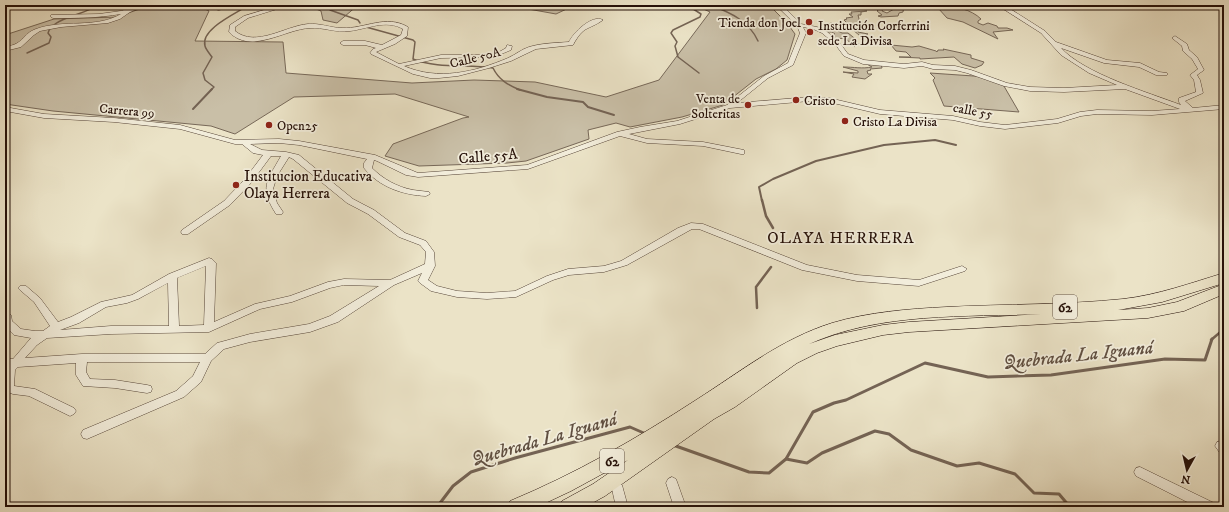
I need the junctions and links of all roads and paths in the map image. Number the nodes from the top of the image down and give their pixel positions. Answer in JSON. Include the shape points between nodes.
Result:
{"nodes":[{"id":1,"x":144,"y":5,"type":"edge"},
{"id":2,"x":203,"y":5,"type":"edge"},
{"id":3,"x":236,"y":5,"type":"edge"},
{"id":4,"x":287,"y":5,"type":"edge"},
{"id":5,"x":779,"y":5,"type":"edge"},
{"id":6,"x":1000,"y":5,"type":"edge"},
{"id":7,"x":63,"y":11,"type":"dead end"},
{"id":8,"x":128,"y":12,"type":"junction"},
{"id":9,"x":53,"y":16,"type":"dead end"},
{"id":10,"x":70,"y":16,"type":"junction"},
{"id":11,"x":600,"y":20,"type":"dead end"},
{"id":12,"x":799,"y":25,"type":"junction"},
{"id":13,"x":1175,"y":38,"type":"dead end"},
{"id":14,"x":343,"y":43,"type":"dead end"},
{"id":15,"x":1056,"y":44,"type":"junction"},
{"id":16,"x":509,"y":46,"type":"dead end"},
{"id":17,"x":381,"y":47,"type":"junction"},
{"id":18,"x":5,"y":49,"type":"edge"},
{"id":19,"x":401,"y":65,"type":"junction"},
{"id":20,"x":1165,"y":74,"type":"dead end"},
{"id":21,"x":1126,"y":87,"type":"junction"},
{"id":22,"x":729,"y":106,"type":"junction"},
{"id":23,"x":1224,"y":107,"type":"edge"},
{"id":24,"x":5,"y":109,"type":"edge"},
{"id":25,"x":1190,"y":109,"type":"junction"},
{"id":26,"x":620,"y":134,"type":"junction"},
{"id":27,"x":245,"y":143,"type":"junction"},
{"id":28,"x":741,"y":152,"type":"dead end"},
{"id":29,"x":268,"y":154,"type":"junction"},
{"id":30,"x":286,"y":154,"type":"junction"},
{"id":31,"x":372,"y":157,"type":"junction"},
{"id":32,"x":426,"y":194,"type":"dead end"},
{"id":33,"x":279,"y":212,"type":"dead end"},
{"id":34,"x":185,"y":232,"type":"dead end"},
{"id":35,"x":430,"y":266,"type":"junction"},
{"id":36,"x":962,"y":269,"type":"dead end"},
{"id":37,"x":172,"y":276,"type":"junction"},
{"id":38,"x":1224,"y":278,"type":"edge"},
{"id":39,"x":391,"y":283,"type":"junction"},
{"id":40,"x":23,"y":288,"type":"dead end"},
{"id":41,"x":1224,"y":289,"type":"edge"},
{"id":42,"x":7,"y":318,"type":"dead end"},
{"id":43,"x":56,"y":327,"type":"junction"},
{"id":44,"x":209,"y":328,"type":"junction"},
{"id":45,"x":174,"y":330,"type":"junction"},
{"id":46,"x":46,"y":334,"type":"junction"},
{"id":47,"x":82,"y":358,"type":"junction"},
{"id":48,"x":207,"y":358,"type":"junction"},
{"id":49,"x":10,"y":362,"type":"edge"},
{"id":50,"x":147,"y":389,"type":"dead end"},
{"id":51,"x":705,"y":409,"type":"junction"},
{"id":52,"x":70,"y":411,"type":"dead end"},
{"id":53,"x":87,"y":434,"type":"dead end"},
{"id":54,"x":1140,"y":472,"type":"dead end"},
{"id":55,"x":672,"y":483,"type":"dead end"},
{"id":56,"x":618,"y":489,"type":"dead end"},
{"id":57,"x":516,"y":507,"type":"edge"},
{"id":58,"x":568,"y":507,"type":"edge"},
{"id":59,"x":622,"y":507,"type":"edge"},
{"id":60,"x":680,"y":507,"type":"edge"},
{"id":61,"x":1210,"y":507,"type":"edge"}],
"edges":[{"from":1,"to":8,"type":"street"},
{"from":2,"to":3,"type":"street","via":[[211,8]]},
{"from":4,"to":17,"type":"street","via":[[246,17],[232,26],[232,32],[241,38],[253,39],[266,38],[306,26],[347,30],[389,23],[406,28],[403,37]]},
{"from":5,"to":12,"type":"street"},
{"from":6,"to":15,"type":"street","via":[[1038,28]]},
{"from":7,"to":10,"type":"street"},
{"from":8,"to":10,"type":"street","via":[[106,16]]},
{"from":8,"to":18,"type":"street","via":[[106,22],[49,26],[29,34],[18,47]]},
{"from":9,"to":10,"type":"street"},
{"from":11,"to":19,"type":"street","name":"Calle 50A","via":[[580,29],[571,44],[536,46],[506,61],[465,73],[430,76],[405,69]]},
{"from":12,"to":21,"type":"street","via":[[824,32],[846,55],[858,61],[955,68],[1006,85],[1030,89]]},
{"from":12,"to":22,"type":"street","via":[[803,33],[791,64],[766,77]]},
{"from":13,"to":25,"type":"street","via":[[1185,45],[1186,51],[1195,58],[1201,70],[1193,76],[1197,80],[1200,93],[1181,99]]},
{"from":14,"to":17,"type":"street","via":[[365,43]]},
{"from":15,"to":20,"type":"street","via":[[1106,62],[1140,65],[1158,74]]},
{"from":15,"to":21,"type":"street","via":[[1064,54],[1081,66]]},
{"from":16,"to":19,"type":"street","via":[[509,49],[496,56],[481,57],[448,52]]},
{"from":17,"to":19,"type":"street","name":"Calle 50A","via":[[373,53]]},
{"from":21,"to":25,"type":"street"},
{"from":22,"to":25,"type":"street","name":"calle 55","via":[[809,99],[835,101],[880,112],[953,118],[1006,127],[1058,121],[1097,112],[1140,114]]},
{"from":22,"to":26,"type":"street","name":"Calle 55A","via":[[678,123]]},
{"from":23,"to":25,"type":"street","name":"calle 55"},
{"from":24,"to":27,"type":"street","name":"Carrera 99","via":[[44,116],[180,127],[230,142]]},
{"from":26,"to":28,"type":"street","via":[[647,141],[703,144]]},
{"from":26,"to":31,"type":"street","name":"Calle 55A","via":[[536,165],[517,168],[418,175]]},
{"from":27,"to":29,"type":"street","via":[[253,150]]},
{"from":27,"to":31,"type":"street","name":"Calle 55A","via":[[293,142]]},
{"from":29,"to":30,"type":"street"},
{"from":29,"to":34,"type":"street","via":[[227,203]]},
{"from":30,"to":33,"type":"street","via":[[272,177],[268,191]]},
{"from":30,"to":35,"type":"street","via":[[296,157],[350,202],[371,212],[402,235],[423,243],[430,252]]},
{"from":31,"to":32,"type":"street","via":[[368,168],[382,181],[407,191]]},
{"from":35,"to":36,"type":"street","via":[[423,281],[434,289],[464,295],[516,294],[568,272],[604,269],[624,263],[681,230],[700,226],[805,268],[857,278],[919,282]]},
{"from":35,"to":39,"type":"street"},
{"from":37,"to":43,"type":"street","via":[[135,297],[104,304],[76,320]]},
{"from":37,"to":44,"type":"street","via":[[210,261]]},
{"from":37,"to":45,"type":"street"},
{"from":38,"to":51,"type":"highway","number":"62","via":[[1166,297],[1124,304],[903,315],[856,322],[814,334],[795,343],[760,364]]},
{"from":39,"to":44,"type":"street","via":[[344,282],[328,285],[292,299],[258,306]]},
{"from":39,"to":48,"type":"street","via":[[334,319],[310,328],[250,338],[222,346]]},
{"from":40,"to":43,"type":"street","via":[[37,300]]},
{"from":41,"to":51,"type":"highway","number":"62","via":[[1179,307],[1148,313],[909,327],[859,335],[805,352],[729,402]]},
{"from":42,"to":46,"type":"street","via":[[7,322],[18,332]]},
{"from":43,"to":46,"type":"street"},
{"from":44,"to":45,"type":"street"},
{"from":45,"to":46,"type":"street"},
{"from":46,"to":49,"type":"street"},
{"from":47,"to":48,"type":"street"},
{"from":47,"to":49,"type":"street"},
{"from":47,"to":50,"type":"street","via":[[80,371],[87,383]]},
{"from":48,"to":53,"type":"street","via":[[197,379],[180,394]]},
{"from":49,"to":52,"type":"street","via":[[8,388],[31,392]]},
{"from":51,"to":57,"type":"highway","number":"62","via":[[602,467],[549,494]]},
{"from":51,"to":58,"type":"highway","number":"62","via":[[599,490]]},
{"from":54,"to":61,"type":"street"},
{"from":55,"to":60,"type":"street"},
{"from":56,"to":59,"type":"street"}]}
